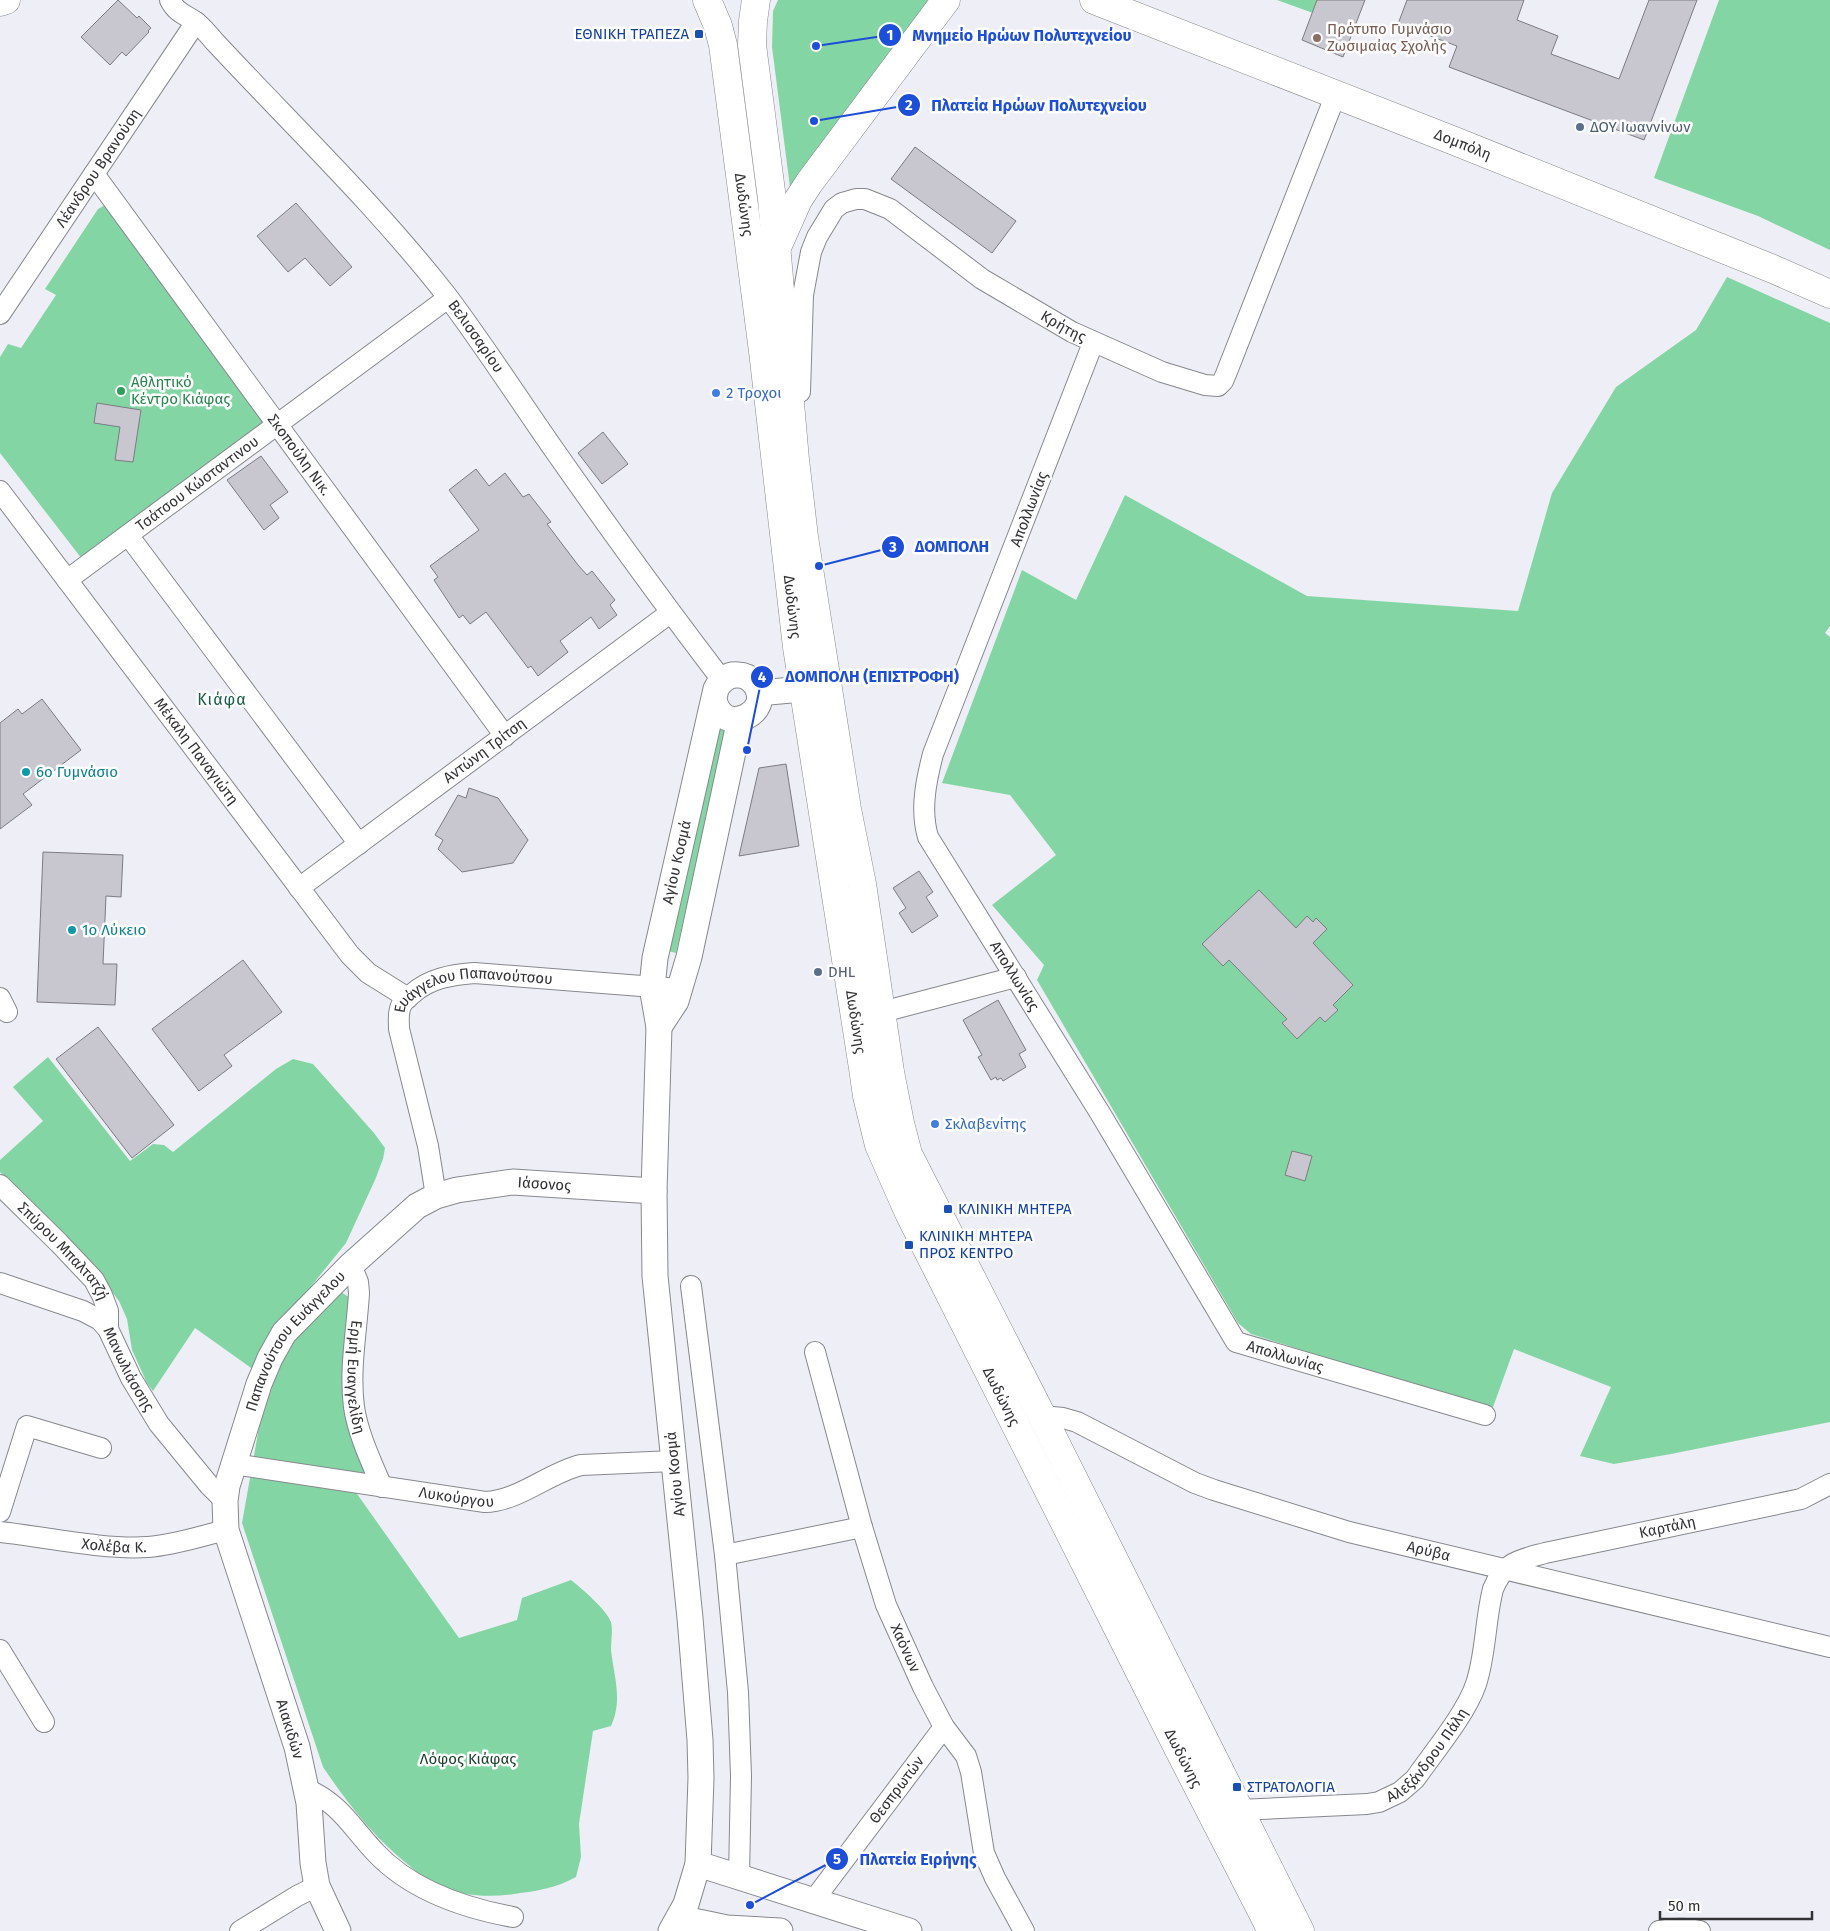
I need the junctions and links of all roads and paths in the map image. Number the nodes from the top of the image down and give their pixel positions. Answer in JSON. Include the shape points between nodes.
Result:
{"nodes":[{"id":1,"x":6,"y":0,"type":"edge"},
{"id":2,"x":170,"y":0,"type":"edge"},
{"id":3,"x":190,"y":0,"type":"edge"},
{"id":4,"x":707,"y":0,"type":"edge"},
{"id":5,"x":756,"y":0,"type":"edge"},
{"id":6,"x":946,"y":0,"type":"edge"},
{"id":7,"x":1094,"y":0,"type":"edge"},
{"id":8,"x":0,"y":2,"type":"edge"},
{"id":9,"x":196,"y":22,"type":"junction"},
{"id":10,"x":1336,"y":94,"type":"junction"},
{"id":11,"x":94,"y":174,"type":"junction"},
{"id":12,"x":777,"y":246,"type":"junction"},
{"id":13,"x":1830,"y":294,"type":"edge"},
{"id":14,"x":448,"y":298,"type":"junction"},
{"id":15,"x":2,"y":308,"type":"edge"},
{"id":16,"x":1093,"y":343,"type":"junction"},
{"id":17,"x":790,"y":412,"type":"junction"},
{"id":18,"x":277,"y":424,"type":"junction"},
{"id":19,"x":0,"y":491,"type":"edge"},
{"id":20,"x":128,"y":535,"type":"junction"},
{"id":21,"x":67,"y":580,"type":"junction"},
{"id":22,"x":670,"y":613,"type":"junction"},
{"id":23,"x":816,"y":688,"type":"junction"},
{"id":24,"x":718,"y":689,"type":"junction"},
{"id":25,"x":759,"y":693,"type":"junction"},
{"id":26,"x":740,"y":719,"type":"junction"},
{"id":27,"x":505,"y":736,"type":"junction"},
{"id":28,"x":359,"y":844,"type":"junction"},
{"id":29,"x":299,"y":888,"type":"junction"},
{"id":30,"x":1016,"y":977,"type":"junction"},
{"id":31,"x":652,"y":987,"type":"junction"},
{"id":32,"x":680,"y":989,"type":"junction"},
{"id":33,"x":408,"y":998,"type":"junction"},
{"id":34,"x":882,"y":1012,"type":"junction"},
{"id":35,"x":659,"y":1027,"type":"junction"},
{"id":36,"x":0,"y":1185,"type":"edge"},
{"id":37,"x":654,"y":1191,"type":"junction"},
{"id":38,"x":436,"y":1196,"type":"junction"},
{"id":39,"x":351,"y":1265,"type":"junction"},
{"id":40,"x":0,"y":1283,"type":"edge"},
{"id":41,"x":691,"y":1286,"type":"dead end"},
{"id":42,"x":108,"y":1329,"type":"junction"},
{"id":43,"x":815,"y":1352,"type":"dead end"},
{"id":44,"x":1485,"y":1415,"type":"dead end"},
{"id":45,"x":1042,"y":1416,"type":"junction"},
{"id":46,"x":101,"y":1448,"type":"dead end"},
{"id":47,"x":674,"y":1461,"type":"junction"},
{"id":48,"x":233,"y":1464,"type":"junction"},
{"id":49,"x":1830,"y":1484,"type":"edge"},
{"id":50,"x":382,"y":1487,"type":"junction"},
{"id":51,"x":225,"y":1501,"type":"junction"},
{"id":52,"x":0,"y":1512,"type":"edge"},
{"id":53,"x":862,"y":1527,"type":"junction"},
{"id":54,"x":226,"y":1530,"type":"junction"},
{"id":55,"x":0,"y":1532,"type":"edge"},
{"id":56,"x":725,"y":1555,"type":"junction"},
{"id":57,"x":1505,"y":1568,"type":"junction"},
{"id":58,"x":1830,"y":1647,"type":"edge"},
{"id":59,"x":0,"y":1650,"type":"edge"},
{"id":60,"x":44,"y":1722,"type":"dead end"},
{"id":61,"x":944,"y":1726,"type":"junction"},
{"id":62,"x":306,"y":1788,"type":"junction"},
{"id":63,"x":1239,"y":1810,"type":"junction"},
{"id":64,"x":698,"y":1864,"type":"junction"},
{"id":65,"x":739,"y":1877,"type":"junction"},
{"id":66,"x":317,"y":1886,"type":"junction"},
{"id":67,"x":813,"y":1901,"type":"junction"},
{"id":68,"x":513,"y":1917,"type":"dead end"},
{"id":69,"x":858,"y":1923,"type":"edge"},
{"id":70,"x":675,"y":1924,"type":"edge"},
{"id":71,"x":705,"y":1928,"type":"edge"},
{"id":72,"x":240,"y":1931,"type":"edge"},
{"id":73,"x":338,"y":1931,"type":"edge"},
{"id":74,"x":780,"y":1931,"type":"edge"},
{"id":75,"x":910,"y":1931,"type":"edge"},
{"id":76,"x":1024,"y":1931,"type":"edge"},
{"id":77,"x":1272,"y":1931,"type":"edge"},
{"id":78,"x":1300,"y":1931,"type":"edge"},
{"id":79,"x":1659,"y":1931,"type":"edge"},
{"id":80,"x":1700,"y":1931,"type":"edge"}],
"edges":[{"from":1,"to":8,"type":"main road"},
{"from":2,"to":9,"type":"street","name":"Βελισσαρίου","via":[[183,15]]},
{"from":3,"to":9,"type":"street"},
{"from":4,"to":23,"type":"main road","name":"Δωδώνης","via":[[723,45],[763,352]]},
{"from":5,"to":12,"type":"main road","name":"Δωδώνης","via":[[752,45]]},
{"from":6,"to":12,"type":"main road","via":[[809,182]]},
{"from":7,"to":10,"type":"main road","name":"Δομπόλη"},
{"from":9,"to":11,"type":"street","name":"Λέανδρου Βρανούση"},
{"from":9,"to":14,"type":"street","name":"Βελισσαρίου","via":[[389,226]]},
{"from":10,"to":13,"type":"main road","name":"Δομπόλη"},
{"from":10,"to":16,"type":"street","name":"Κρήτης","via":[[1223,381],[1218,386],[1178,378]]},
{"from":11,"to":15,"type":"street","name":"Λέανδρου Βρανούση"},
{"from":11,"to":18,"type":"street","name":"Σκοπούλη Νικ."},
{"from":12,"to":17,"type":"main road","name":"Δωδώνης"},
{"from":14,"to":18,"type":"street","name":"Τσάτσου Κώσταντινου"},
{"from":14,"to":22,"type":"street","name":"Βελισσαρίου"},
{"from":16,"to":17,"type":"street","name":"Κρήτης","via":[[982,279],[890,209],[865,199],[849,200],[834,209],[826,219],[808,259],[803,295],[800,395]]},
{"from":16,"to":30,"type":"street","name":"Απολλωνίας","via":[[933,754],[926,787],[924,817],[928,837]]},
{"from":17,"to":23,"type":"main road","name":"Δωδώνης"},
{"from":18,"to":20,"type":"street","name":"Τσάτσου Κώσταντινου"},
{"from":18,"to":27,"type":"street","name":"Σκοπούλη Νικ."},
{"from":19,"to":21,"type":"street","name":"Μέκαλη Παναγιώτη"},
{"from":20,"to":21,"type":"street","name":"Τσάτσου Κώσταντινου"},
{"from":20,"to":28,"type":"street"},
{"from":21,"to":29,"type":"street","name":"Μέκαλη Παναγιώτη"},
{"from":22,"to":24,"type":"street","name":"Βελισσαρίου"},
{"from":22,"to":27,"type":"street","name":"Αντώνη Τρίτση"},
{"from":23,"to":25,"type":"street"},
{"from":23,"to":34,"type":"main road","name":"Δωδώνης"},
{"from":23,"to":77,"type":"main road","name":"Δωδώνης","via":[[866,1087],[879,1144],[909,1213]]},
{"from":24,"to":25,"type":"street","via":[[733,675],[744,676],[754,682]]},
{"from":24,"to":26,"type":"street","via":[[721,714],[730,719]]},
{"from":24,"to":31,"type":"street","name":"Αγίου Κοσμά","via":[[688,807],[655,958]]},
{"from":25,"to":26,"type":"street","via":[[754,712]]},
{"from":26,"to":32,"type":"street"},
{"from":27,"to":28,"type":"street","name":"Αντώνη Τρίτση"},
{"from":28,"to":29,"type":"street","name":"Αντώνη Τρίτση"},
{"from":29,"to":33,"type":"street","name":"Μέκαλη Παναγιώτη","via":[[360,966]]},
{"from":30,"to":34,"type":"street"},
{"from":30,"to":44,"type":"street","name":"Απολλωνίας","via":[[1236,1342]]},
{"from":31,"to":32,"type":"street","name":"Ευάγγελου Παπανούτσου"},
{"from":31,"to":33,"type":"street","name":"Ευάγγελου Παπανούτσου","via":[[474,973],[435,980]]},
{"from":31,"to":35,"type":"street","name":"Αγίου Κοσμά"},
{"from":32,"to":35,"type":"street"},
{"from":33,"to":38,"type":"street","name":"Ευάγγελου Παπανούτσου","via":[[400,1010],[399,1029],[425,1131]]},
{"from":34,"to":45,"type":"main road","name":"Δωδώνης","via":[[895,1098],[908,1154]]},
{"from":35,"to":37,"type":"street","name":"Αγίου Κοσμά"},
{"from":36,"to":42,"type":"street","name":"Σπύρου Μπαλτατζή","via":[[94,1280],[108,1311]]},
{"from":37,"to":38,"type":"street","name":"Ιάσονος","via":[[513,1182]]},
{"from":37,"to":47,"type":"street","name":"Αγίου Κοσμά","via":[[655,1276]]},
{"from":38,"to":39,"type":"street","name":"Παπανούτσου Ευάγγελου","via":[[417,1206]]},
{"from":39,"to":48,"type":"street","name":"Παπανούτσου Ευάγγελου","via":[[284,1333],[261,1379]]},
{"from":39,"to":50,"type":"street","name":"Ερμή Ευαγγελίδη","via":[[359,1292],[353,1370],[354,1407]]},
{"from":40,"to":42,"type":"street","name":"Μανωλιάσσης","via":[[83,1312],[100,1320]]},
{"from":41,"to":56,"type":"street"},
{"from":42,"to":51,"type":"street","name":"Μανωλιάσσης","via":[[130,1378],[159,1424]]},
{"from":43,"to":53,"type":"street","name":"Χαόνων"},
{"from":45,"to":57,"type":"street","name":"Αρύβα","via":[[1082,1424],[1214,1490],[1337,1529]]},
{"from":45,"to":63,"type":"main road","name":"Δωδώνης"},
{"from":46,"to":52,"type":"street","via":[[28,1426]]},
{"from":47,"to":50,"type":"street","name":"Λυκούργου","via":[[581,1465],[492,1502]]},
{"from":47,"to":64,"type":"street","name":"Αγίου Κοσμά","via":[[700,1740]]},
{"from":48,"to":50,"type":"street","name":"Λυκούργου"},
{"from":48,"to":51,"type":"street","name":"Παπανούτσου Ευάγγελου"},
{"from":49,"to":57,"type":"street","name":"Καρτάλη","via":[[1805,1498],[1545,1553],[1518,1560]]},
{"from":51,"to":54,"type":"street","name":"Παπανούτσου Ευάγγελου"},
{"from":53,"to":56,"type":"street"},
{"from":53,"to":61,"type":"street","name":"Χαόνων","via":[[886,1606]]},
{"from":54,"to":55,"type":"street","name":"Χολέβα Κ.","via":[[147,1547]]},
{"from":54,"to":62,"type":"street","name":"Αιακιδών","via":[[297,1747]]},
{"from":56,"to":65,"type":"street","via":[[738,1692],[741,1776]]},
{"from":57,"to":58,"type":"street","name":"Αρύβα"},
{"from":57,"to":63,"type":"street","name":"Αλεξάνδρου Πάλη","via":[[1492,1595],[1472,1694],[1407,1787],[1392,1797],[1367,1804]]},
{"from":59,"to":60,"type":"street"},
{"from":61,"to":67,"type":"street","name":"Θεσπρωτών"},
{"from":61,"to":76,"type":"street","name":"Χαόνων","via":[[966,1756],[984,1853]]},
{"from":62,"to":66,"type":"street","name":"Αιακιδών"},
{"from":62,"to":68,"type":"street","via":[[333,1804],[377,1854],[409,1880],[459,1903]]},
{"from":63,"to":78,"type":"main road","name":"Δωδώνης"},
{"from":64,"to":65,"type":"street"},
{"from":64,"to":70,"type":"street","name":"Αγίου Κοσμά"},
{"from":65,"to":67,"type":"street"},
{"from":66,"to":72,"type":"street"},
{"from":66,"to":73,"type":"street","name":"Αιακιδών"},
{"from":67,"to":69,"type":"street"},
{"from":69,"to":75,"type":"street"},
{"from":70,"to":71,"type":"street"},
{"from":71,"to":74,"type":"street"},
{"from":79,"to":80,"type":"street","via":[[1674,1928]]}]}
